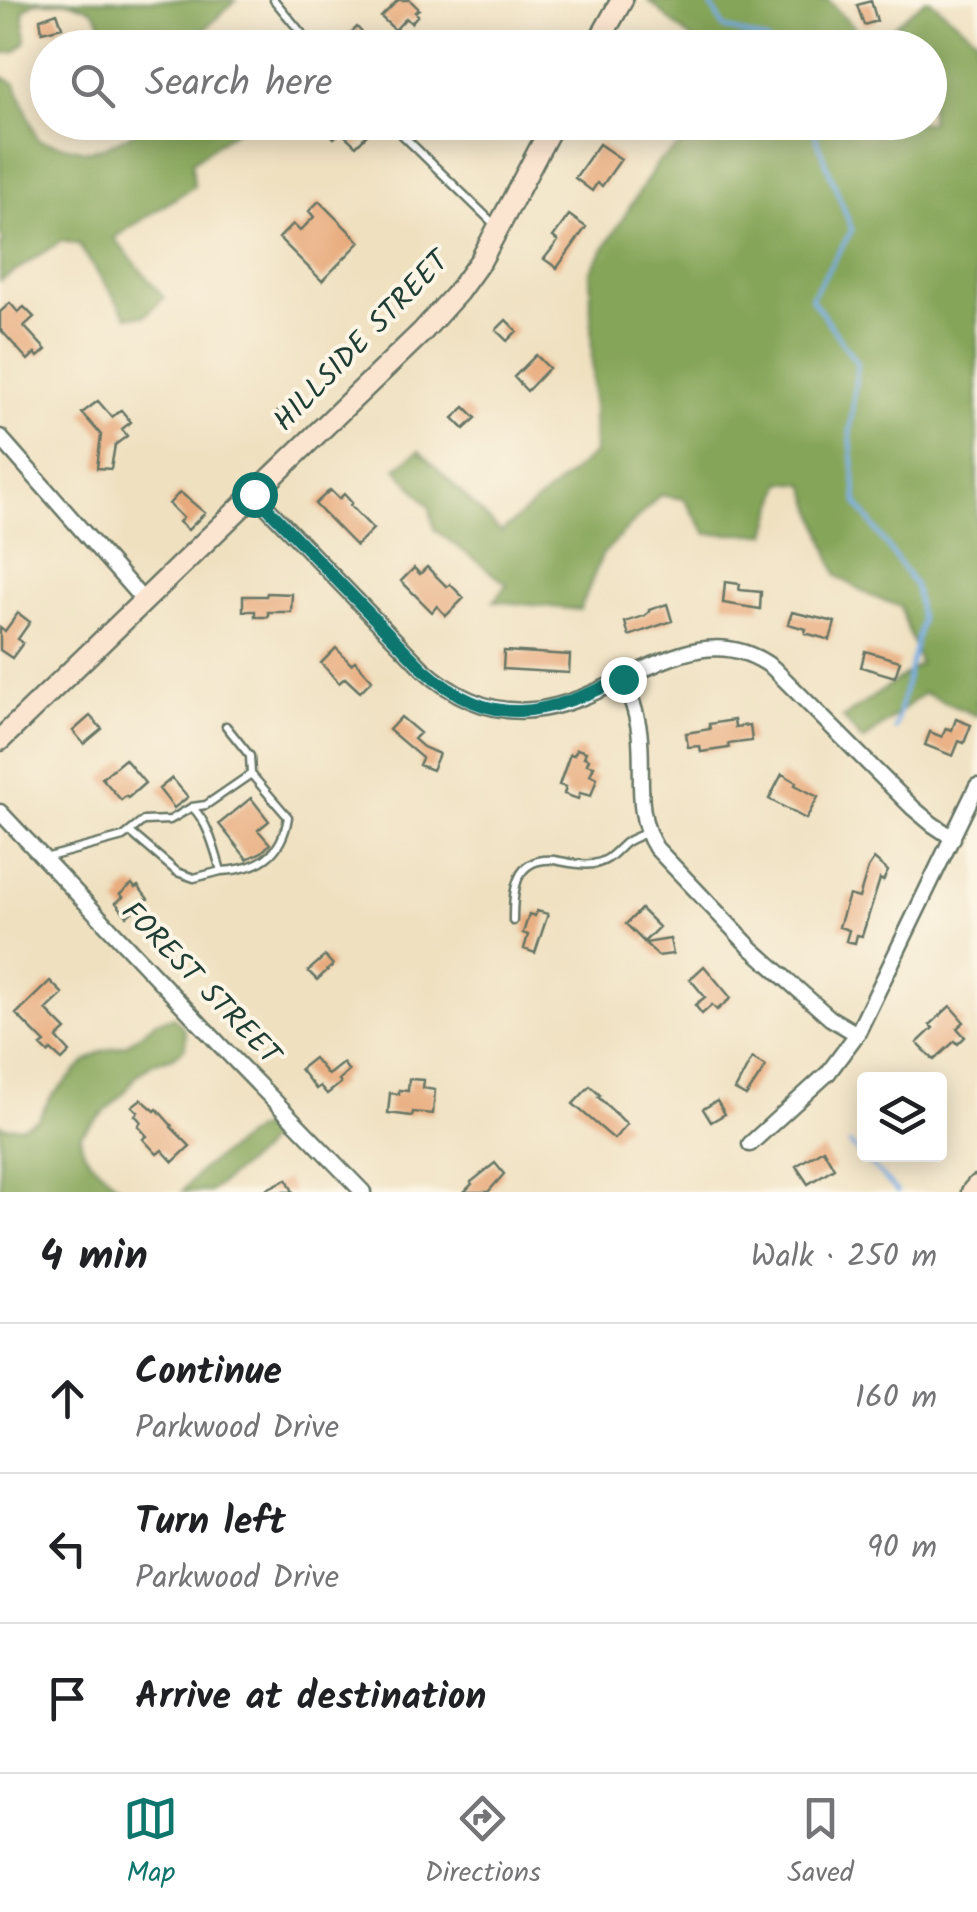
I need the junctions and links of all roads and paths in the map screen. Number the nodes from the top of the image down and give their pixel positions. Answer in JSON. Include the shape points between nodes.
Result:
{"nodes":[{"id":1,"x":274,"y":0,"type":"edge"},
{"id":2,"x":622,"y":0,"type":"edge"},
{"id":3,"x":299,"y":30,"type":"edge"},
{"id":4,"x":605,"y":30,"type":"edge"},
{"id":5,"x":408,"y":140,"type":"edge"},
{"id":6,"x":544,"y":140,"type":"edge"},
{"id":7,"x":498,"y":228,"type":"junction"},
{"id":8,"x":0,"y":437,"type":"edge"},
{"id":9,"x":254,"y":494,"type":"junction"},
{"id":10,"x":144,"y":600,"type":"junction"},
{"id":11,"x":623,"y":679,"type":"junction"},
{"id":12,"x":226,"y":726,"type":"dead end"},
{"id":13,"x":0,"y":740,"type":"edge"},
{"id":14,"x":250,"y":774,"type":"junction"},
{"id":15,"x":977,"y":786,"type":"edge"},
{"id":16,"x":192,"y":807,"type":"junction"},
{"id":17,"x":0,"y":812,"type":"edge"},
{"id":18,"x":130,"y":832,"type":"junction"},
{"id":19,"x":647,"y":832,"type":"junction"},
{"id":20,"x":953,"y":838,"type":"junction"},
{"id":21,"x":44,"y":858,"type":"junction"},
{"id":22,"x":222,"y":871,"type":"junction"},
{"id":23,"x":513,"y":921,"type":"dead end"},
{"id":24,"x":856,"y":1034,"type":"junction"},
{"id":25,"x":750,"y":1144,"type":"dead end"},
{"id":26,"x":977,"y":1186,"type":"edge"},
{"id":27,"x":363,"y":1192,"type":"edge"},
{"id":28,"x":972,"y":1192,"type":"edge"}],
"edges":[{"from":1,"to":3,"type":"lane"},
{"from":2,"to":4,"type":"street"},
{"from":5,"to":7,"type":"lane"},
{"from":6,"to":7,"type":"street","name":"HILLSIDE STREET"},
{"from":7,"to":9,"type":"street","name":"HILLSIDE STREET","via":[[439,314]]},
{"from":8,"to":10,"type":"street"},
{"from":9,"to":10,"type":"street","name":"HILLSIDE STREET"},
{"from":9,"to":11,"type":"street","via":[[422,668],[468,701],[537,711]]},
{"from":10,"to":13,"type":"street","name":"HILLSIDE STREET"},
{"from":11,"to":19,"type":"street","via":[[638,717]]},
{"from":11,"to":20,"type":"street","via":[[693,650],[755,656]]},
{"from":12,"to":14,"type":"lane","via":[[250,756]]},
{"from":14,"to":16,"type":"lane"},
{"from":14,"to":22,"type":"lane","via":[[288,817],[286,832],[253,868]]},
{"from":15,"to":20,"type":"street"},
{"from":16,"to":18,"type":"lane","via":[[170,820],[143,821]]},
{"from":16,"to":22,"type":"lane"},
{"from":17,"to":21,"type":"street","name":"FOREST STREET"},
{"from":18,"to":21,"type":"lane"},
{"from":18,"to":22,"type":"lane","via":[[177,872],[194,878]]},
{"from":19,"to":23,"type":"lane","via":[[589,865],[532,864],[514,884]]},
{"from":19,"to":24,"type":"street","via":[[751,948]]},
{"from":20,"to":24,"type":"street"},
{"from":21,"to":27,"type":"street","name":"FOREST STREET"},
{"from":24,"to":25,"type":"street","via":[[828,1073]]},
{"from":26,"to":28,"type":"street"}]}
